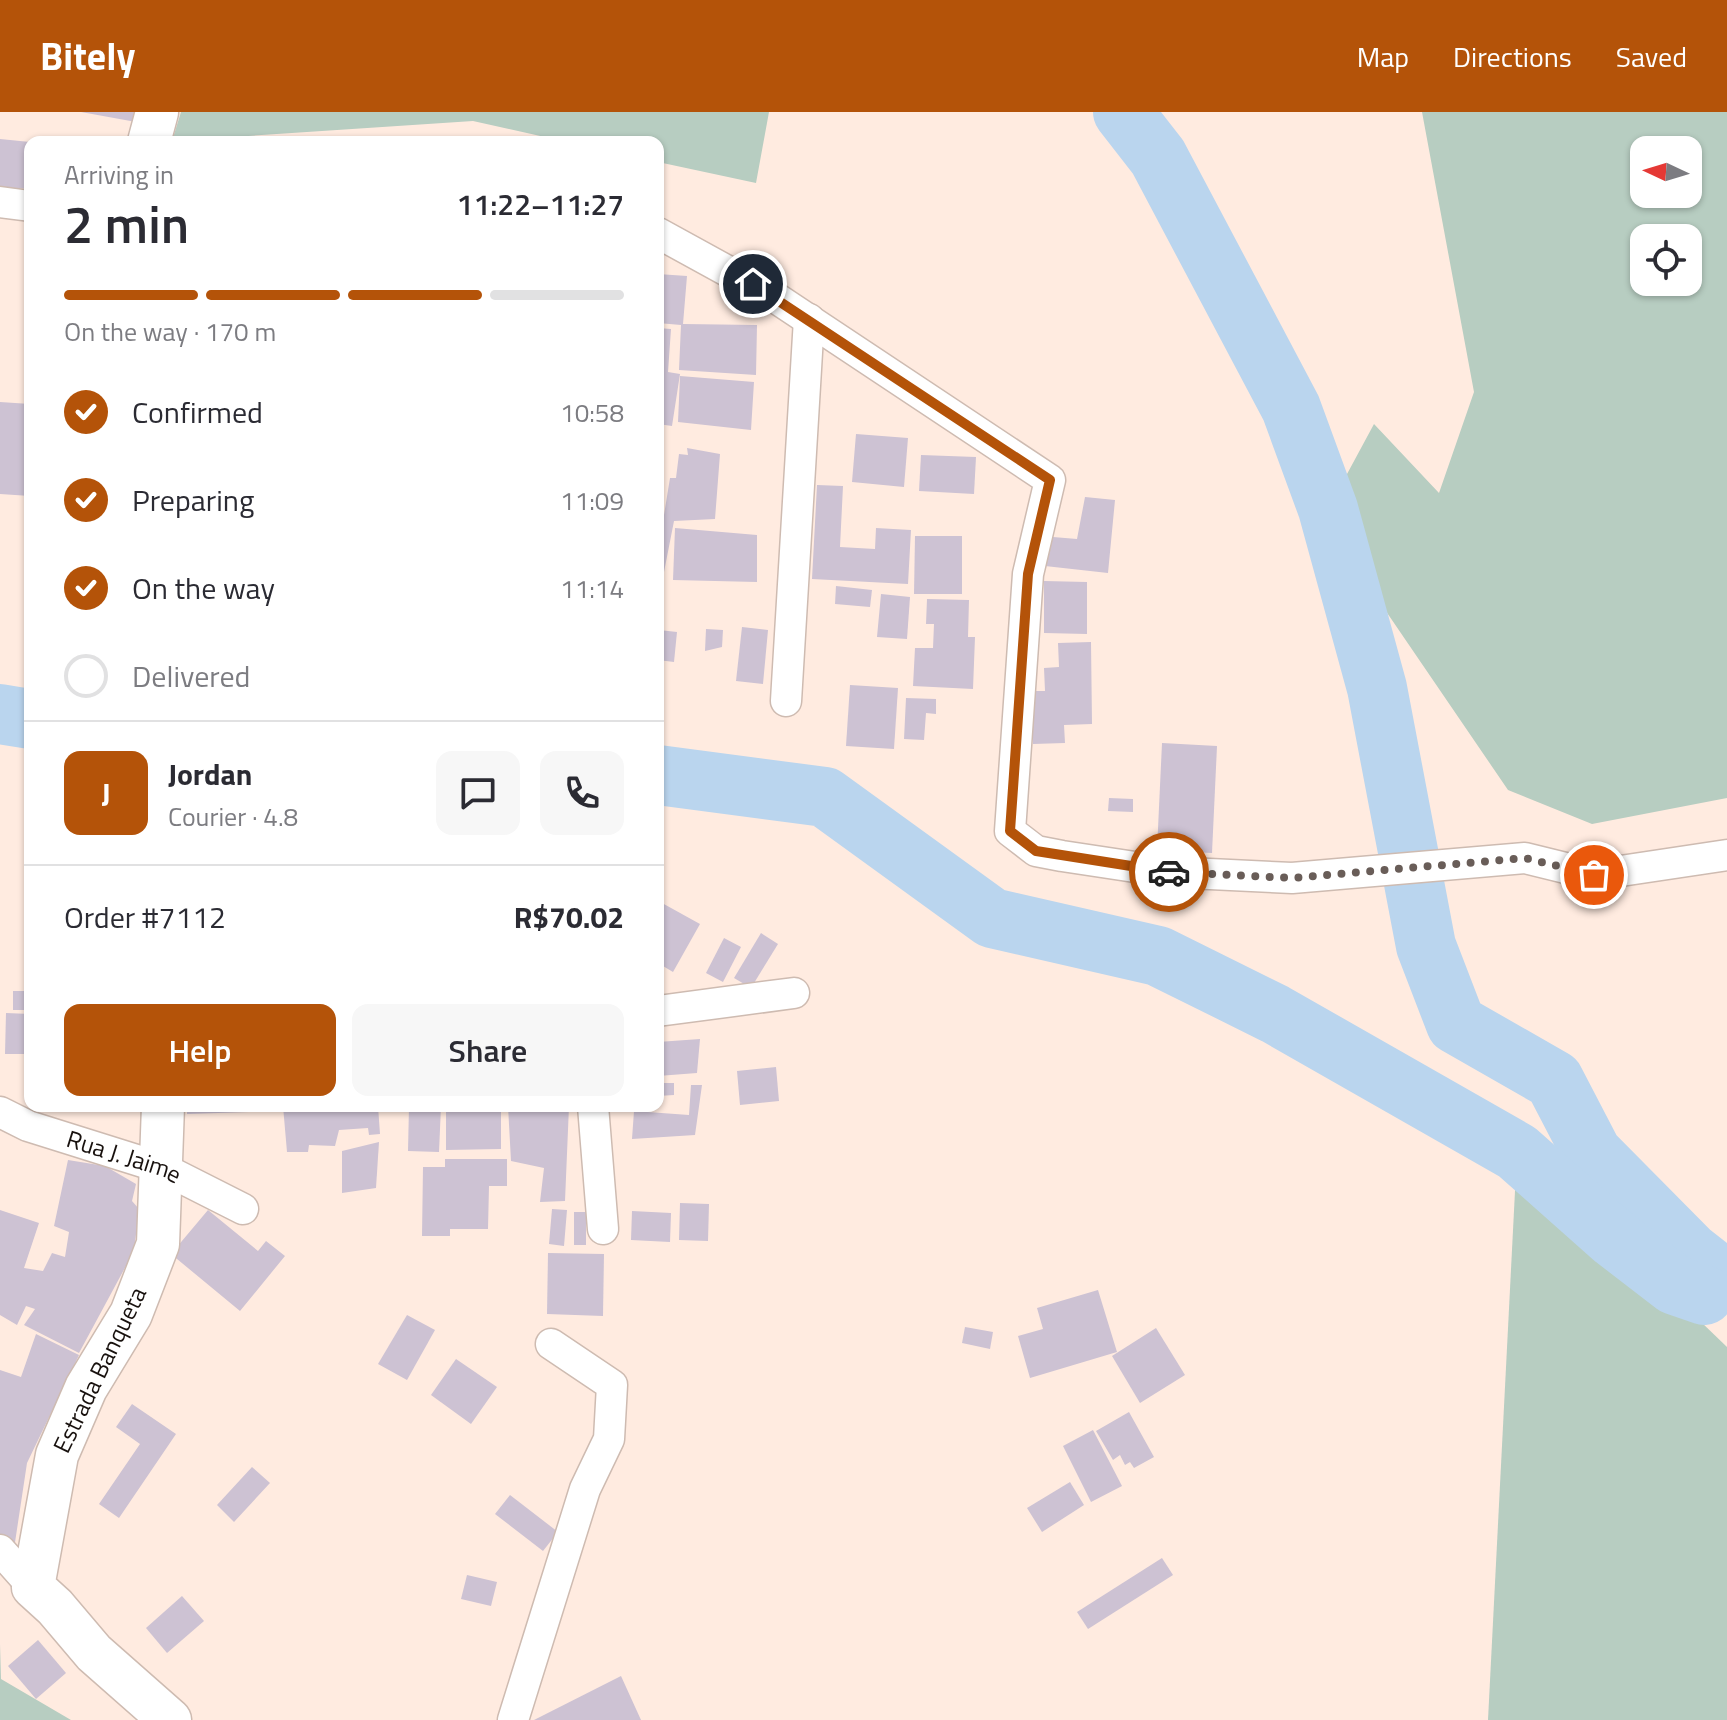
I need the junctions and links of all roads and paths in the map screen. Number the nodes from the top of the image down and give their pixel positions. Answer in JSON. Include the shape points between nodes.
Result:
{"nodes":[{"id":1,"x":157,"y":112,"type":"edge"},
{"id":2,"x":151,"y":136,"type":"edge"},
{"id":3,"x":0,"y":202,"type":"edge"},
{"id":4,"x":24,"y":205,"type":"edge"},
{"id":5,"x":664,"y":236,"type":"edge"},
{"id":6,"x":809,"y":319,"type":"junction"},
{"id":7,"x":786,"y":701,"type":"dead end"},
{"id":8,"x":1727,"y":855,"type":"edge"},
{"id":9,"x":794,"y":993,"type":"dead end"},
{"id":10,"x":664,"y":1010,"type":"edge"},
{"id":11,"x":0,"y":1112,"type":"edge"},
{"id":12,"x":163,"y":1112,"type":"edge"},
{"id":13,"x":593,"y":1112,"type":"edge"},
{"id":14,"x":162,"y":1168,"type":"junction"},
{"id":15,"x":243,"y":1209,"type":"dead end"},
{"id":16,"x":603,"y":1229,"type":"dead end"},
{"id":17,"x":551,"y":1344,"type":"dead end"},
{"id":18,"x":0,"y":1550,"type":"edge"},
{"id":19,"x":33,"y":1587,"type":"junction"},
{"id":20,"x":170,"y":1720,"type":"edge"},
{"id":21,"x":513,"y":1720,"type":"edge"}],
"edges":[{"from":1,"to":2,"type":"street"},
{"from":3,"to":4,"type":"street"},
{"from":5,"to":6,"type":"street"},
{"from":6,"to":7,"type":"street"},
{"from":6,"to":8,"type":"street","via":[[1050,480],[1028,574],[1010,831],[1036,851],[1168,872],[1292,878],[1525,858],[1594,875]]},
{"from":9,"to":10,"type":"street"},
{"from":11,"to":14,"type":"street","name":"Rua J. Jaime","via":[[28,1126]]},
{"from":12,"to":14,"type":"street","name":"Estrada Banqueta"},
{"from":13,"to":16,"type":"street"},
{"from":14,"to":15,"type":"street","name":"Rua J. Jaime"},
{"from":14,"to":19,"type":"street","name":"Estrada Banqueta","via":[[158,1244],[131,1314],[86,1388],[57,1455]]},
{"from":17,"to":21,"type":"street","via":[[612,1385],[609,1439],[585,1489]]},
{"from":18,"to":19,"type":"street"},
{"from":19,"to":20,"type":"street","via":[[130,1689]]}]}
